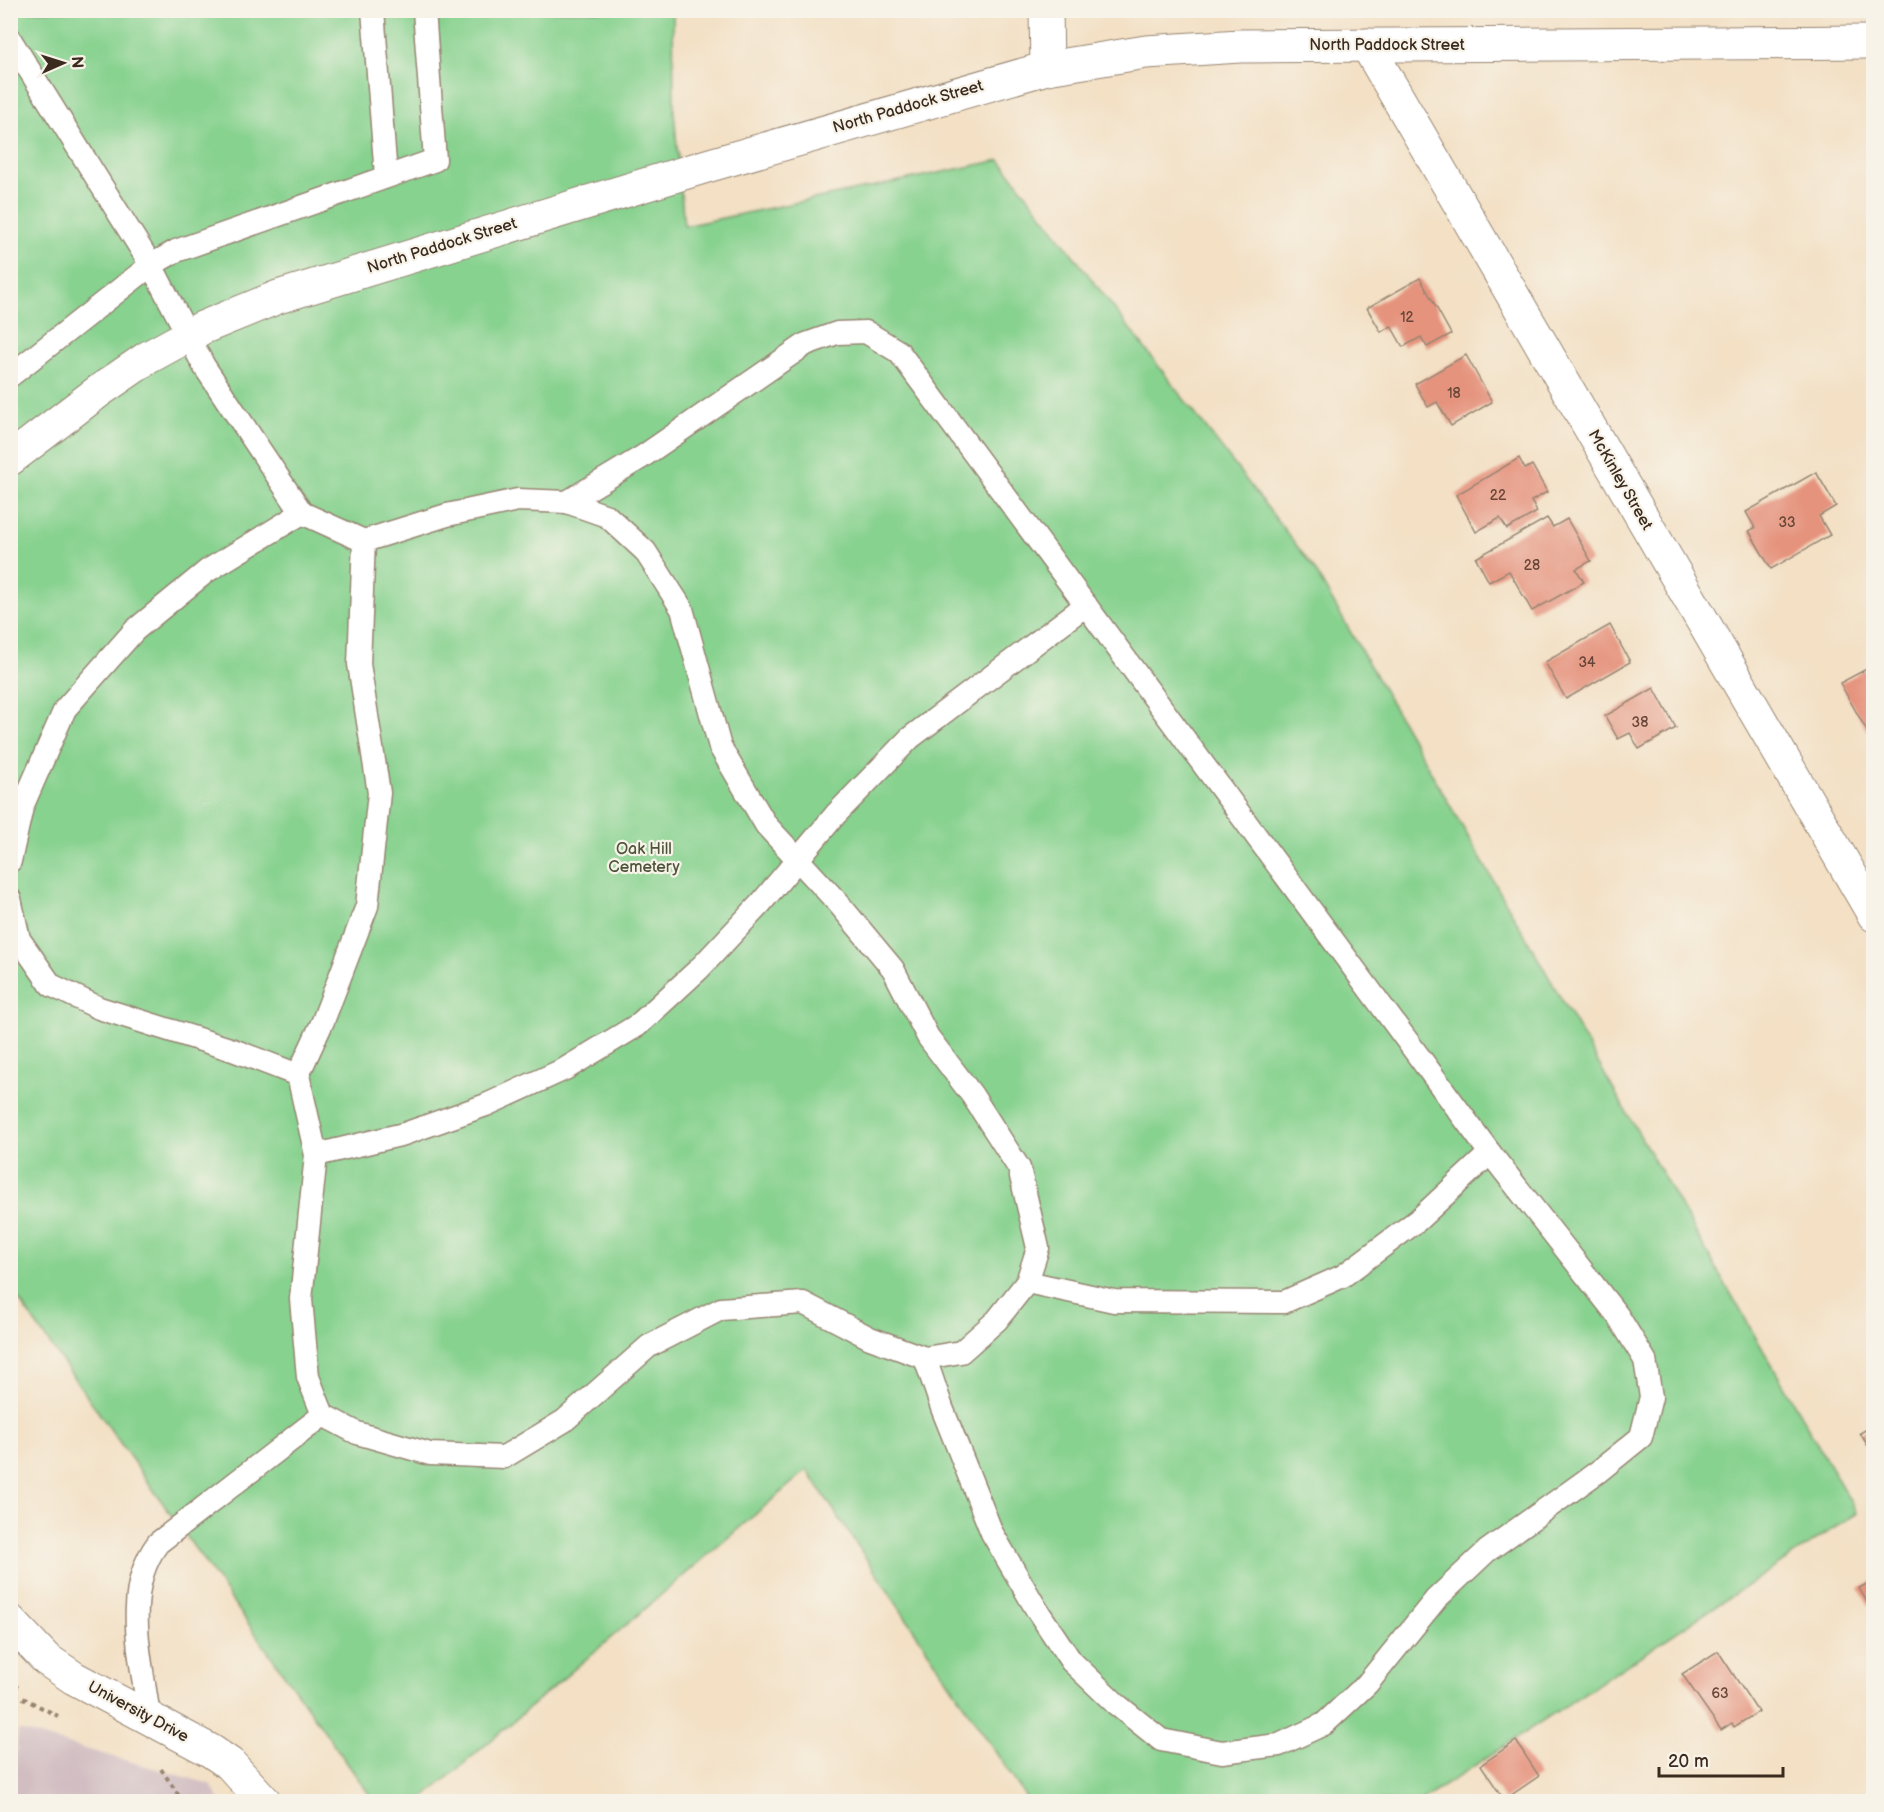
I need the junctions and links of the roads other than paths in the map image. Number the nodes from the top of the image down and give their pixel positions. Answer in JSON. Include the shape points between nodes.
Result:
{"nodes":[{"id":1,"x":373,"y":10,"type":"edge"},
{"id":2,"x":424,"y":10,"type":"edge"},
{"id":3,"x":1046,"y":10,"type":"edge"},
{"id":4,"x":10,"y":39,"type":"edge"},
{"id":5,"x":1874,"y":42,"type":"edge"},
{"id":6,"x":1367,"y":45,"type":"junction"},
{"id":7,"x":1047,"y":68,"type":"junction"},
{"id":8,"x":386,"y":176,"type":"junction"},
{"id":9,"x":151,"y":265,"type":"junction"},
{"id":10,"x":188,"y":335,"type":"junction"},
{"id":11,"x":10,"y":376,"type":"edge"},
{"id":12,"x":10,"y":459,"type":"edge"},
{"id":13,"x":567,"y":502,"type":"junction"},
{"id":14,"x":302,"y":513,"type":"junction"},
{"id":15,"x":364,"y":541,"type":"junction"},
{"id":16,"x":1086,"y":605,"type":"junction"},
{"id":17,"x":798,"y":859,"type":"junction"},
{"id":18,"x":10,"y":861,"type":"edge"},
{"id":19,"x":10,"y":899,"type":"edge"},
{"id":20,"x":1874,"y":915,"type":"edge"},
{"id":21,"x":298,"y":1075,"type":"junction"},
{"id":22,"x":1490,"y":1153,"type":"junction"},
{"id":23,"x":316,"y":1155,"type":"junction"},
{"id":24,"x":1028,"y":1282,"type":"junction"},
{"id":25,"x":925,"y":1358,"type":"junction"},
{"id":26,"x":323,"y":1415,"type":"junction"},
{"id":27,"x":10,"y":1622,"type":"edge"},
{"id":28,"x":149,"y":1717,"type":"junction"},
{"id":29,"x":265,"y":1802,"type":"edge"}],
"edges":[{"from":1,"to":8,"type":"lane"},
{"from":2,"to":8,"type":"lane","via":[[435,160]]},
{"from":3,"to":7,"type":"street"},
{"from":4,"to":9,"type":"lane"},
{"from":5,"to":6,"type":"street","name":"North Paddock Street"},
{"from":6,"to":7,"type":"street","name":"North Paddock Street","via":[[1177,50]]},
{"from":6,"to":20,"type":"street","name":"McKinley Street"},
{"from":7,"to":10,"type":"street","name":"North Paddock Street","via":[[312,285]]},
{"from":8,"to":9,"type":"lane","via":[[176,251]]},
{"from":9,"to":10,"type":"lane"},
{"from":9,"to":11,"type":"lane"},
{"from":10,"to":12,"type":"street","name":"North Paddock Street","via":[[107,385]]},
{"from":10,"to":14,"type":"lane","via":[[204,366]]},
{"from":13,"to":15,"type":"lane","via":[[518,500],[447,515]]},
{"from":13,"to":16,"type":"lane","via":[[642,457],[806,344],[837,333],[866,332],[899,352]]},
{"from":13,"to":17,"type":"lane","via":[[607,516],[645,550],[682,609],[720,747],[766,825]]},
{"from":14,"to":15,"type":"lane"},
{"from":14,"to":18,"type":"lane","via":[[207,571],[135,630],[65,709],[22,807]]},
{"from":15,"to":21,"type":"lane","via":[[359,664],[379,793],[367,906]]},
{"from":16,"to":17,"type":"lane","via":[[910,738]]},
{"from":16,"to":22,"type":"lane"},
{"from":17,"to":23,"type":"lane","via":[[699,969],[629,1030],[565,1070],[486,1105],[404,1134]]},
{"from":17,"to":24,"type":"lane","via":[[893,969],[928,1037],[972,1095],[1019,1168],[1038,1248]]},
{"from":19,"to":21,"type":"lane","via":[[19,939],[51,985],[99,1008]]},
{"from":21,"to":23,"type":"lane"},
{"from":22,"to":24,"type":"lane","via":[[1418,1220],[1343,1276],[1284,1302],[1114,1301]]},
{"from":22,"to":25,"type":"lane","via":[[1618,1316],[1645,1360],[1651,1397],[1641,1437],[1599,1472],[1487,1551],[1436,1599],[1367,1684],[1324,1724],[1279,1745],[1222,1752],[1161,1740],[1071,1661],[992,1533]]},
{"from":23,"to":26,"type":"lane","via":[[301,1299],[308,1377]]},
{"from":24,"to":25,"type":"lane","via":[[997,1320],[961,1352]]},
{"from":25,"to":26,"type":"lane","via":[[870,1338],[803,1303],[721,1309],[650,1346],[564,1421],[504,1456],[430,1454],[357,1433]]},
{"from":26,"to":28,"type":"lane","via":[[158,1543],[147,1557],[140,1574],[137,1615]]},
{"from":27,"to":28,"type":"street","name":"University Drive","via":[[46,1659]]},
{"from":28,"to":29,"type":"street","name":"University Drive","via":[[230,1764]]}]}
